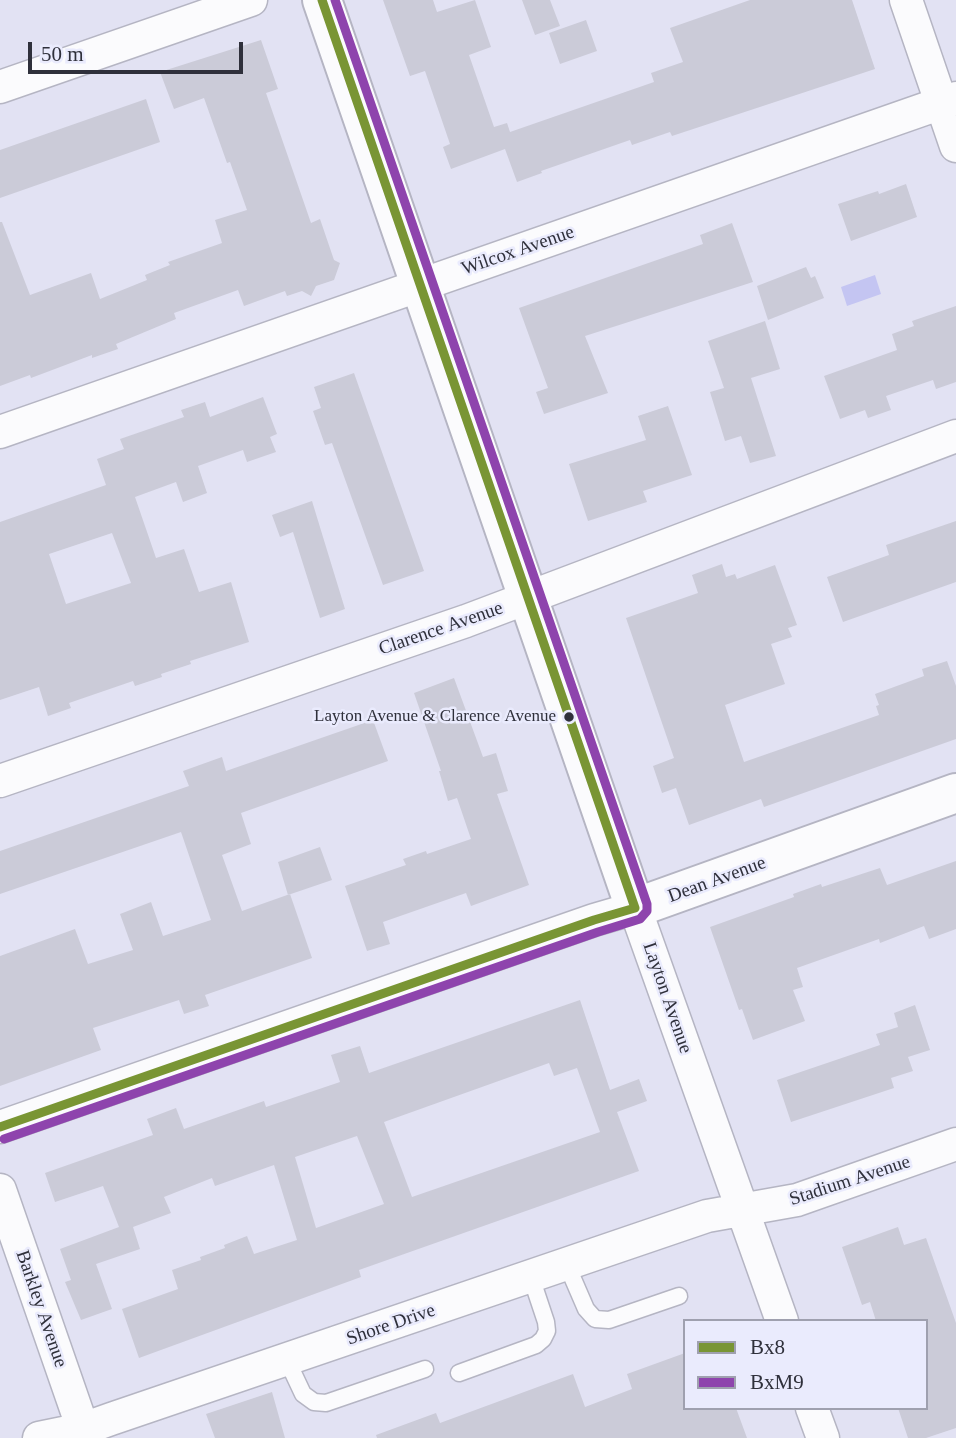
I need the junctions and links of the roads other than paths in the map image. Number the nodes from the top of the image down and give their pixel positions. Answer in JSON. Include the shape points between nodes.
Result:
{"nodes":[{"id":1,"x":251,"y":0,"type":"edge"},
{"id":2,"x":322,"y":0,"type":"edge"},
{"id":3,"x":906,"y":0,"type":"edge"},
{"id":4,"x":0,"y":87,"type":"edge"},
{"id":5,"x":948,"y":100,"type":"edge"},
{"id":6,"x":956,"y":146,"type":"edge"},
{"id":7,"x":421,"y":285,"type":"junction"},
{"id":8,"x":0,"y":432,"type":"edge"},
{"id":9,"x":956,"y":436,"type":"edge"},
{"id":10,"x":529,"y":598,"type":"junction"},
{"id":11,"x":0,"y":781,"type":"edge"},
{"id":12,"x":956,"y":793,"type":"edge"},
{"id":13,"x":635,"y":908,"type":"junction"},
{"id":14,"x":0,"y":1127,"type":"edge"},
{"id":15,"x":956,"y":1144,"type":"edge"},
{"id":16,"x":0,"y":1190,"type":"edge"},
{"id":17,"x":742,"y":1209,"type":"junction"},
{"id":18,"x":567,"y":1265,"type":"junction"},
{"id":19,"x":531,"y":1278,"type":"junction"},
{"id":20,"x":679,"y":1296,"type":"dead end"},
{"id":21,"x":781,"y":1319,"type":"edge"},
{"id":22,"x":287,"y":1360,"type":"junction"},
{"id":23,"x":425,"y":1369,"type":"dead end"},
{"id":24,"x":459,"y":1373,"type":"dead end"},
{"id":25,"x":814,"y":1410,"type":"edge"},
{"id":26,"x":83,"y":1429,"type":"junction"},
{"id":27,"x":39,"y":1438,"type":"edge"},
{"id":28,"x":823,"y":1438,"type":"edge"}],
"edges":[{"from":1,"to":4,"type":"street"},
{"from":2,"to":7,"type":"street","name":"Layton Avenue"},
{"from":3,"to":5,"type":"street"},
{"from":5,"to":6,"type":"street"},
{"from":5,"to":7,"type":"street","name":"Wilcox Avenue"},
{"from":7,"to":8,"type":"street","name":"Wilcox Avenue"},
{"from":7,"to":10,"type":"street","name":"Layton Avenue"},
{"from":9,"to":10,"type":"street","name":"Clarence Avenue"},
{"from":10,"to":11,"type":"street","name":"Clarence Avenue"},
{"from":10,"to":13,"type":"street","name":"Layton Avenue"},
{"from":12,"to":13,"type":"street","name":"Dean Avenue"},
{"from":13,"to":14,"type":"street","name":"Dean Avenue"},
{"from":13,"to":17,"type":"street","name":"Layton Avenue"},
{"from":15,"to":17,"type":"street","name":"Stadium Avenue","via":[[797,1200]]},
{"from":16,"to":26,"type":"street","name":"Barkley Avenue"},
{"from":17,"to":18,"type":"street","name":"Shore Drive","via":[[707,1216]]},
{"from":17,"to":21,"type":"street","name":"Layton Avenue"},
{"from":18,"to":19,"type":"street","name":"Shore Drive"},
{"from":18,"to":20,"type":"lane","via":[[595,1319],[609,1321]]},
{"from":19,"to":22,"type":"street","name":"Shore Drive"},
{"from":19,"to":24,"type":"lane","via":[[546,1322],[543,1339]]},
{"from":22,"to":23,"type":"lane","via":[[303,1394],[326,1403]]},
{"from":22,"to":26,"type":"street","name":"Shore Drive"},
{"from":25,"to":28,"type":"street"},
{"from":26,"to":27,"type":"street","name":"Shore Drive"}]}
